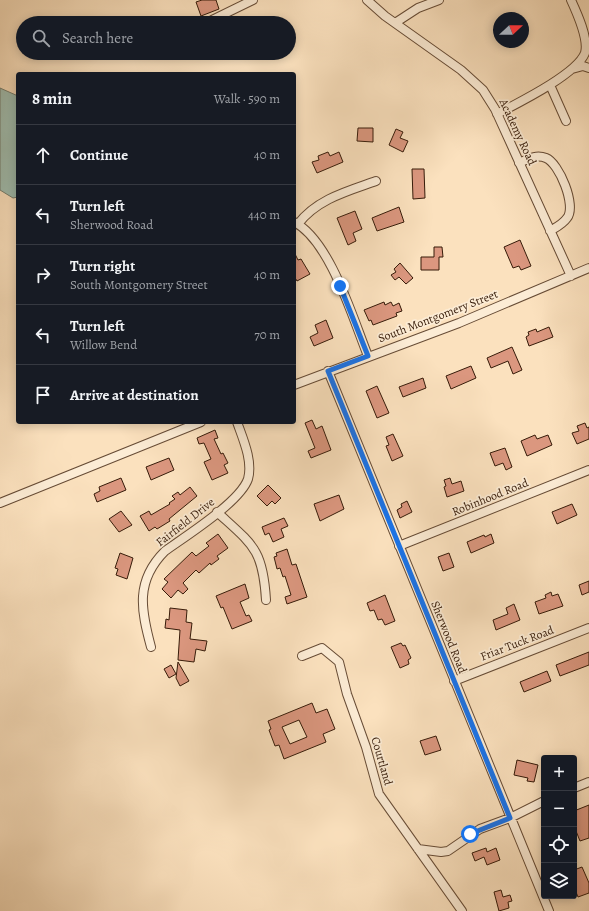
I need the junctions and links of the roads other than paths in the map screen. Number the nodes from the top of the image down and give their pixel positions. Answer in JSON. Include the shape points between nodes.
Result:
{"nodes":[{"id":1,"x":253,"y":0,"type":"edge"},
{"id":2,"x":367,"y":0,"type":"edge"},
{"id":3,"x":439,"y":0,"type":"edge"},
{"id":4,"x":571,"y":0,"type":"edge"},
{"id":5,"x":236,"y":3,"type":"edge"},
{"id":6,"x":218,"y":16,"type":"edge"},
{"id":7,"x":395,"y":23,"type":"junction"},
{"id":8,"x":589,"y":68,"type":"edge"},
{"id":9,"x":572,"y":69,"type":"junction"},
{"id":10,"x":550,"y":85,"type":"junction"},
{"id":11,"x":498,"y":114,"type":"junction"},
{"id":12,"x":566,"y":121,"type":"dead end"},
{"id":13,"x":519,"y":163,"type":"junction"},
{"id":14,"x":376,"y":181,"type":"dead end"},
{"id":15,"x":296,"y":223,"type":"edge"},
{"id":16,"x":550,"y":232,"type":"junction"},
{"id":17,"x":589,"y":268,"type":"edge"},
{"id":18,"x":571,"y":276,"type":"junction"},
{"id":19,"x":368,"y":356,"type":"junction"},
{"id":20,"x":328,"y":371,"type":"junction"},
{"id":21,"x":296,"y":384,"type":"edge"},
{"id":22,"x":196,"y":424,"type":"edge"},
{"id":23,"x":238,"y":424,"type":"edge"},
{"id":24,"x":589,"y":470,"type":"edge"},
{"id":25,"x":0,"y":503,"type":"edge"},
{"id":26,"x":217,"y":512,"type":"junction"},
{"id":27,"x":399,"y":546,"type":"junction"},
{"id":28,"x":266,"y":600,"type":"dead end"},
{"id":29,"x":589,"y":628,"type":"edge"},
{"id":30,"x":151,"y":647,"type":"dead end"},
{"id":31,"x":302,"y":656,"type":"dead end"},
{"id":32,"x":454,"y":681,"type":"junction"},
{"id":33,"x":589,"y":782,"type":"edge"},
{"id":34,"x":577,"y":787,"type":"edge"},
{"id":35,"x":541,"y":802,"type":"edge"},
{"id":36,"x":510,"y":818,"type":"junction"},
{"id":37,"x":418,"y":849,"type":"junction"},
{"id":38,"x":462,"y":911,"type":"edge"},
{"id":39,"x":549,"y":911,"type":"edge"}],
"edges":[{"from":1,"to":5,"type":"street"},
{"from":2,"to":7,"type":"street","name":"Academy Road"},
{"from":3,"to":7,"type":"street","via":[[418,8]]},
{"from":4,"to":9,"type":"street","via":[[585,32],[587,44],[586,53]]},
{"from":5,"to":6,"type":"street"},
{"from":7,"to":11,"type":"street","name":"Academy Road","via":[[461,70],[483,90]]},
{"from":8,"to":9,"type":"street","via":[[583,66]]},
{"from":9,"to":10,"type":"street"},
{"from":10,"to":11,"type":"street"},
{"from":10,"to":12,"type":"street"},
{"from":11,"to":13,"type":"street","name":"Academy Road"},
{"from":13,"to":16,"type":"street","name":"Academy Road"},
{"from":13,"to":16,"type":"street","via":[[535,156],[546,158],[556,167],[570,201],[571,211],[567,219]]},
{"from":14,"to":15,"type":"street","via":[[326,200]]},
{"from":15,"to":19,"type":"street","via":[[314,237],[326,254]]},
{"from":16,"to":18,"type":"street","name":"Academy Road"},
{"from":17,"to":18,"type":"street","name":"South Montgomery Street"},
{"from":18,"to":19,"type":"street","name":"South Montgomery Street","via":[[459,323]]},
{"from":19,"to":20,"type":"street","name":"South Montgomery Street"},
{"from":20,"to":21,"type":"street","name":"South Montgomery Street"},
{"from":20,"to":27,"type":"street","name":"Sherwood Road"},
{"from":22,"to":25,"type":"street"},
{"from":23,"to":26,"type":"street","name":"Fairfield Drive","via":[[249,465],[248,479],[238,496]]},
{"from":24,"to":27,"type":"street","name":"Robinhood Road"},
{"from":26,"to":28,"type":"street","via":[[251,543],[265,578]]},
{"from":26,"to":30,"type":"street","name":"Fairfield Drive","via":[[155,561],[143,591],[142,616]]},
{"from":27,"to":32,"type":"street","name":"Sherwood Road"},
{"from":29,"to":32,"type":"street","name":"Friar Tuck Road"},
{"from":31,"to":37,"type":"street","name":"Courtland","via":[[322,648],[339,662],[379,794]]},
{"from":32,"to":36,"type":"street","name":"Sherwood Road"},
{"from":33,"to":34,"type":"street"},
{"from":35,"to":36,"type":"street"},
{"from":36,"to":37,"type":"street","via":[[470,834],[448,851]]},
{"from":36,"to":39,"type":"street","name":"Sherwood Road"},
{"from":37,"to":38,"type":"street","name":"Courtland"}]}
